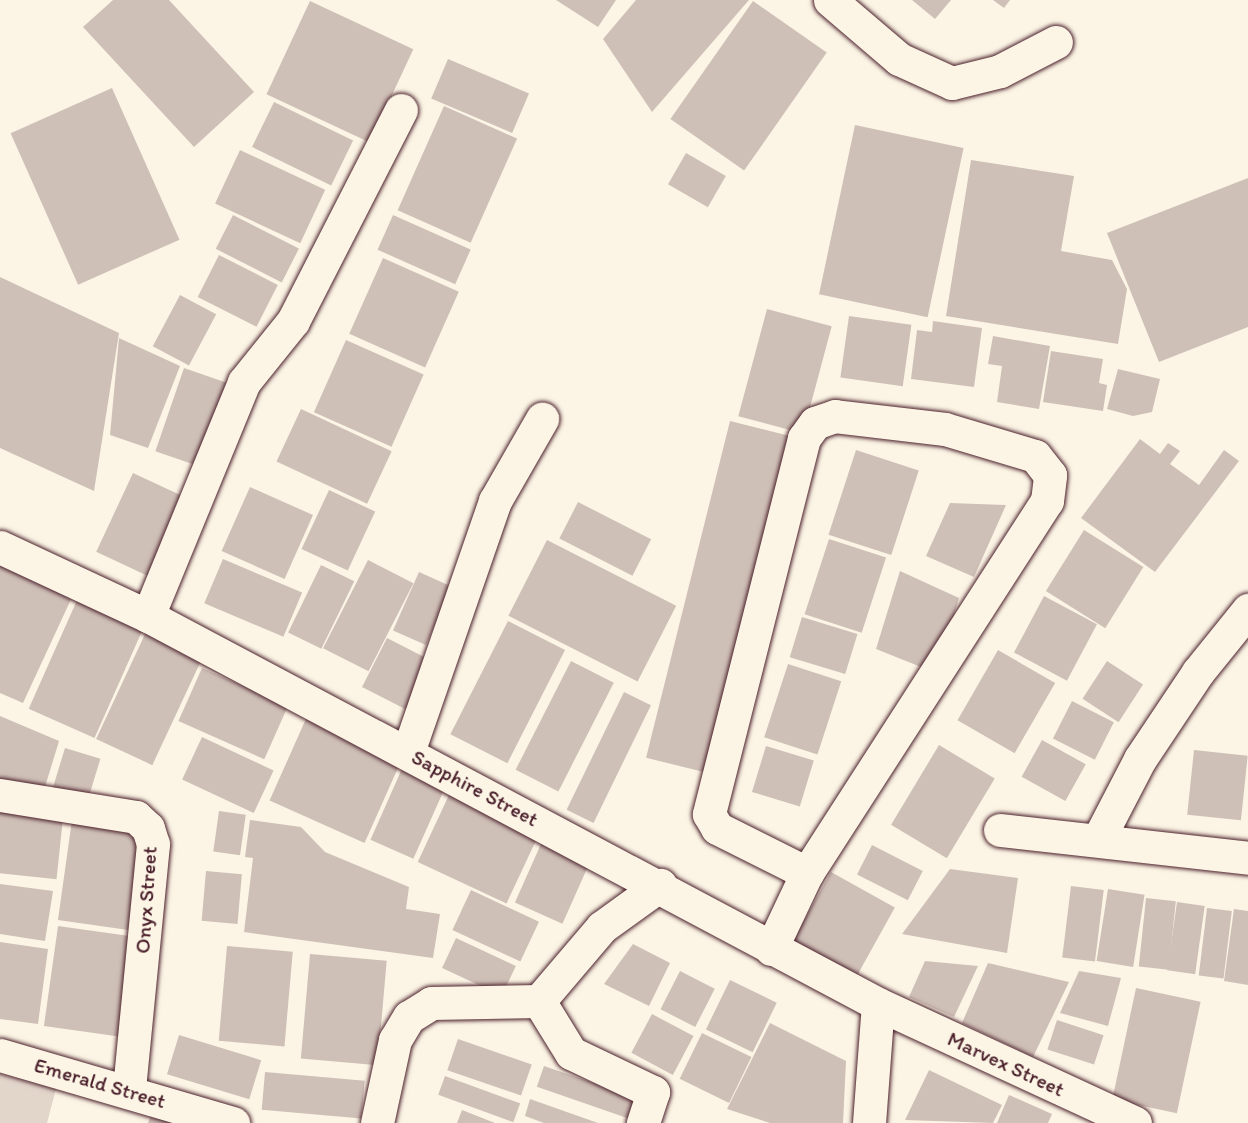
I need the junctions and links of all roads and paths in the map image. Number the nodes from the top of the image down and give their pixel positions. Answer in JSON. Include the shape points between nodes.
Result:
{"nodes":[{"id":1,"x":830,"y":0,"type":"edge"},
{"id":2,"x":1056,"y":42,"type":"dead end"},
{"id":3,"x":400,"y":110,"type":"dead end"},
{"id":4,"x":542,"y":419,"type":"dead end"},
{"id":5,"x":0,"y":547,"type":"edge"},
{"id":6,"x":1248,"y":610,"type":"edge"},
{"id":7,"x":148,"y":616,"type":"junction"},
{"id":8,"x":408,"y":753,"type":"junction"},
{"id":9,"x":0,"y":795,"type":"edge"},
{"id":10,"x":1000,"y":830,"type":"dead end"},
{"id":11,"x":1099,"y":838,"type":"junction"},
{"id":12,"x":1248,"y":858,"type":"edge"},
{"id":13,"x":807,"y":873,"type":"junction"},
{"id":14,"x":660,"y":885,"type":"junction"},
{"id":15,"x":771,"y":950,"type":"junction"},
{"id":16,"x":539,"y":1002,"type":"junction"},
{"id":17,"x":878,"y":1004,"type":"junction"},
{"id":18,"x":0,"y":1055,"type":"edge"},
{"id":19,"x":129,"y":1089,"type":"junction"},
{"id":20,"x":233,"y":1123,"type":"edge"},
{"id":21,"x":377,"y":1123,"type":"edge"},
{"id":22,"x":643,"y":1123,"type":"edge"},
{"id":23,"x":869,"y":1123,"type":"edge"},
{"id":24,"x":1135,"y":1123,"type":"edge"}],
"edges":[{"from":1,"to":2,"type":"street","via":[[899,59],[952,83],[1000,71]]},
{"from":3,"to":7,"type":"street","via":[[293,321],[244,382]]},
{"from":4,"to":8,"type":"street","via":[[495,501]]},
{"from":5,"to":7,"type":"street","name":"Sapphire Street"},
{"from":6,"to":11,"type":"street","via":[[1198,672],[1140,759]]},
{"from":7,"to":8,"type":"street","name":"Sapphire Street"},
{"from":8,"to":14,"type":"street","name":"Sapphire Street"},
{"from":9,"to":19,"type":"street","name":"Onyx Street","via":[[136,816],[148,828],[153,844]]},
{"from":10,"to":11,"type":"street"},
{"from":11,"to":12,"type":"street"},
{"from":13,"to":13,"type":"street","via":[[1026,539],[1051,486],[1045,465],[1035,456],[945,429],[835,416],[815,423],[804,438],[709,814],[717,828]]},
{"from":13,"to":15,"type":"street"},
{"from":14,"to":15,"type":"street","name":"Sapphire Street"},
{"from":14,"to":16,"type":"street","via":[[602,927]]},
{"from":15,"to":17,"type":"street","name":"Sapphire Street"},
{"from":16,"to":21,"type":"street","via":[[454,1000],[431,1003],[409,1017],[395,1040]]},
{"from":16,"to":22,"type":"street","via":[[571,1053],[653,1092]]},
{"from":17,"to":23,"type":"street"},
{"from":17,"to":24,"type":"street","name":"Marvex Street"},
{"from":18,"to":19,"type":"street","name":"Emerald Street"},
{"from":19,"to":20,"type":"street","name":"Emerald Street"}]}
